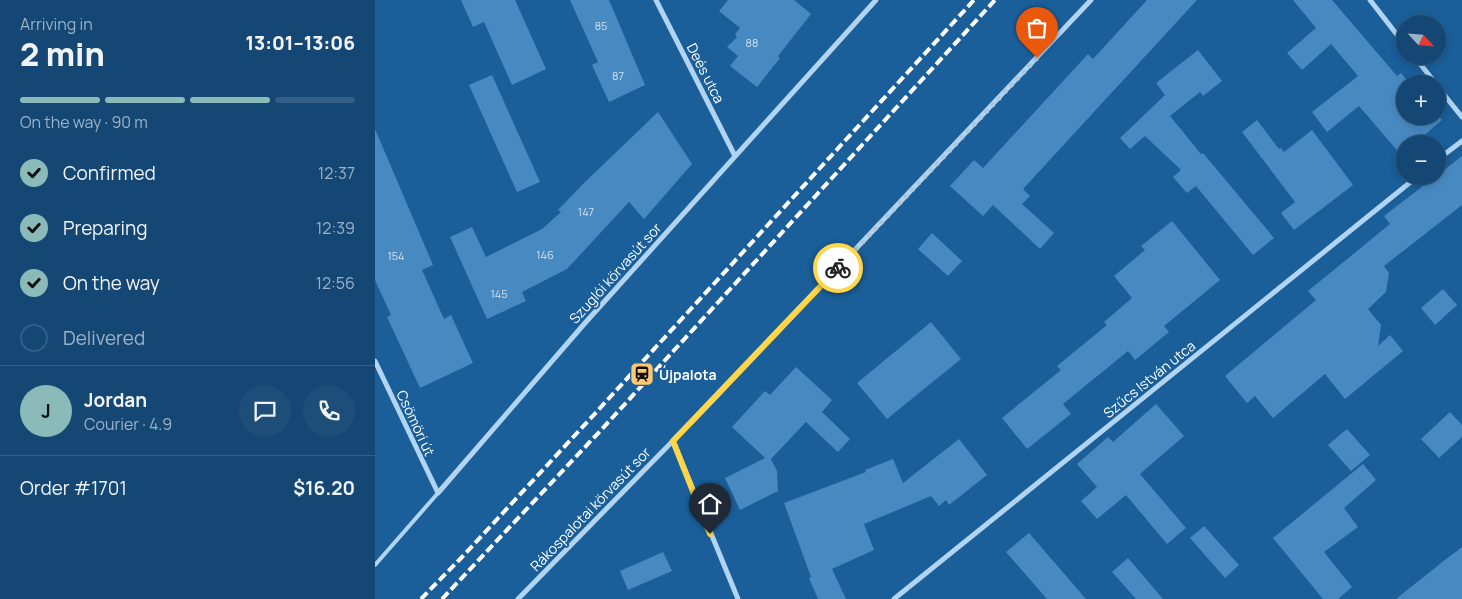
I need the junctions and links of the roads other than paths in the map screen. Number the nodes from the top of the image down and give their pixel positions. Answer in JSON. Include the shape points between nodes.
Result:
{"nodes":[{"id":1,"x":656,"y":0,"type":"edge"},
{"id":2,"x":876,"y":0,"type":"edge"},
{"id":3,"x":1091,"y":0,"type":"edge"},
{"id":4,"x":1370,"y":0,"type":"edge"},
{"id":5,"x":1396,"y":33,"type":"edge"},
{"id":6,"x":1421,"y":65,"type":"edge"},
{"id":7,"x":1429,"y":75,"type":"edge"},
{"id":8,"x":1446,"y":97,"type":"edge"},
{"id":9,"x":1462,"y":117,"type":"edge"},
{"id":10,"x":1462,"y":141,"type":"edge"},
{"id":11,"x":1446,"y":153,"type":"edge"},
{"id":12,"x":735,"y":156,"type":"junction"},
{"id":13,"x":1407,"y":185,"type":"edge"},
{"id":14,"x":375,"y":361,"type":"edge"},
{"id":15,"x":673,"y":441,"type":"junction"},
{"id":16,"x":438,"y":493,"type":"junction"},
{"id":17,"x":375,"y":565,"type":"edge"},
{"id":18,"x":518,"y":599,"type":"edge"},
{"id":19,"x":738,"y":599,"type":"edge"},
{"id":20,"x":894,"y":599,"type":"edge"}],
"edges":[{"from":1,"to":12,"type":"street","name":"Deés utca"},
{"from":2,"to":12,"type":"street","name":"Szuglói körvasút sor"},
{"from":3,"to":15,"type":"street","name":"Rákospalotai körvasút sor"},
{"from":4,"to":5,"type":"street"},
{"from":6,"to":7,"type":"street"},
{"from":8,"to":9,"type":"street"},
{"from":10,"to":11,"type":"street"},
{"from":12,"to":16,"type":"street","name":"Szuglói körvasút sor","via":[[585,322]]},
{"from":13,"to":20,"type":"street","name":"Szűcs István utca"},
{"from":14,"to":16,"type":"street","name":"Csömöri út"},
{"from":15,"to":18,"type":"street","name":"Rákospalotai körvasút sor"},
{"from":15,"to":19,"type":"street"},
{"from":16,"to":17,"type":"lane","name":"Szuglói körvasút sor"}]}
